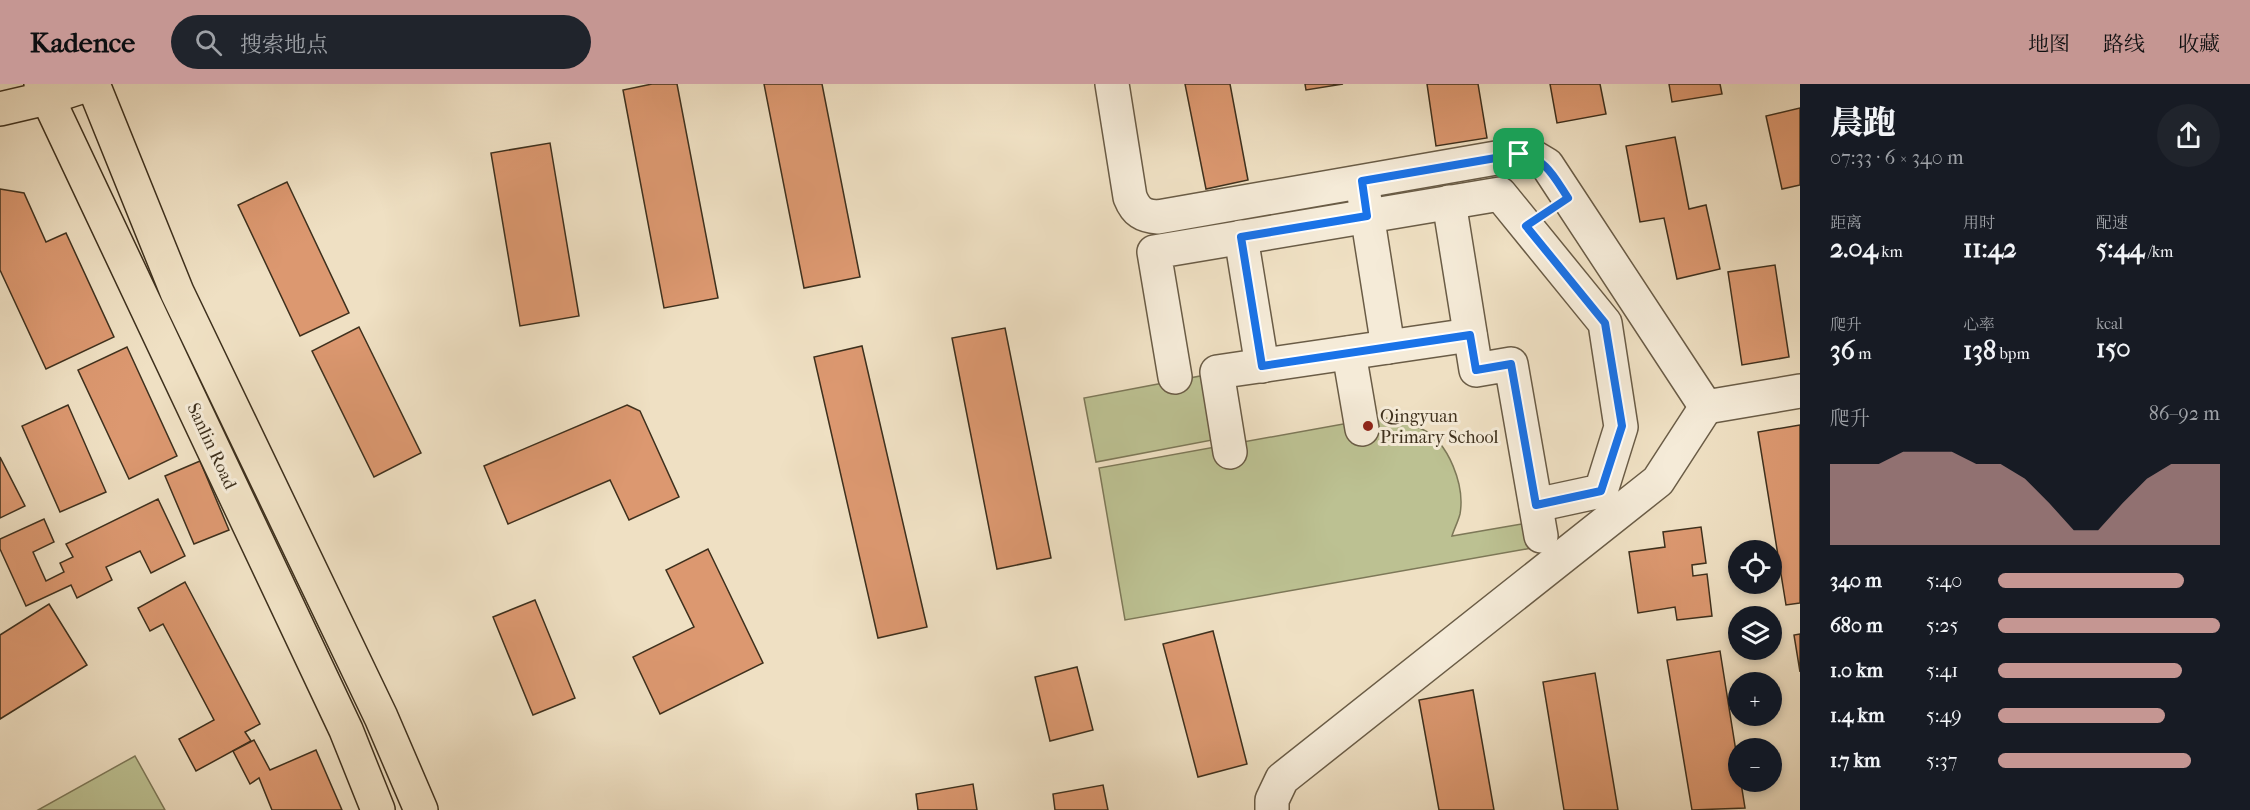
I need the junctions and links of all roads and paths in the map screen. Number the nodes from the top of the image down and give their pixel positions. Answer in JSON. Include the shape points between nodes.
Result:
{"nodes":[{"id":1,"x":92,"y":84,"type":"edge"},
{"id":2,"x":1112,"y":84,"type":"edge"},
{"id":3,"x":44,"y":91,"type":"edge"},
{"id":4,"x":0,"y":109,"type":"edge"},
{"id":5,"x":1362,"y":181,"type":"junction"},
{"id":6,"x":1568,"y":198,"type":"junction"},
{"id":7,"x":1449,"y":202,"type":"junction"},
{"id":8,"x":1367,"y":216,"type":"junction"},
{"id":9,"x":1526,"y":226,"type":"junction"},
{"id":10,"x":1241,"y":237,"type":"junction"},
{"id":11,"x":1470,"y":335,"type":"junction"},
{"id":12,"x":1388,"y":347,"type":"junction"},
{"id":13,"x":1349,"y":353,"type":"junction"},
{"id":14,"x":1262,"y":366,"type":"junction"},
{"id":15,"x":1176,"y":377,"type":"dead end"},
{"id":16,"x":1800,"y":391,"type":"edge"},
{"id":17,"x":1706,"y":407,"type":"junction"},
{"id":18,"x":1362,"y":429,"type":"dead end"},
{"id":19,"x":1230,"y":452,"type":"dead end"},
{"id":20,"x":378,"y":810,"type":"edge"},
{"id":21,"x":421,"y":810,"type":"edge"},
{"id":22,"x":1272,"y":810,"type":"edge"}],
"edges":[{"from":1,"to":3,"type":"main road"},
{"from":1,"to":21,"type":"main road","name":"Sanlin Road","via":[[177,292],[381,717]]},
{"from":2,"to":5,"type":"street","via":[[1130,197],[1135,209],[1146,216]]},
{"from":3,"to":4,"type":"main road"},
{"from":3,"to":20,"type":"main road","name":"Sanlin Road","via":[[346,730]]},
{"from":5,"to":6,"type":"street","via":[[1519,154],[1532,156],[1546,165]]},
{"from":5,"to":8,"type":"street"},
{"from":6,"to":9,"type":"street"},
{"from":6,"to":17,"type":"street"},
{"from":7,"to":8,"type":"street"},
{"from":7,"to":9,"type":"street","via":[[1500,194]]},
{"from":7,"to":11,"type":"street"},
{"from":8,"to":10,"type":"street"},
{"from":8,"to":12,"type":"street"},
{"from":9,"to":11,"type":"street","via":[[1605,323],[1622,426],[1601,491],[1538,520],[1511,364],[1476,370]]},
{"from":10,"to":14,"type":"street"},
{"from":10,"to":15,"type":"street","via":[[1154,252]]},
{"from":11,"to":12,"type":"street"},
{"from":12,"to":13,"type":"street"},
{"from":13,"to":14,"type":"street"},
{"from":13,"to":18,"type":"street"},
{"from":14,"to":19,"type":"street","via":[[1218,372]]},
{"from":16,"to":17,"type":"street"},
{"from":17,"to":22,"type":"street","via":[[1659,481],[1281,779]]}]}
